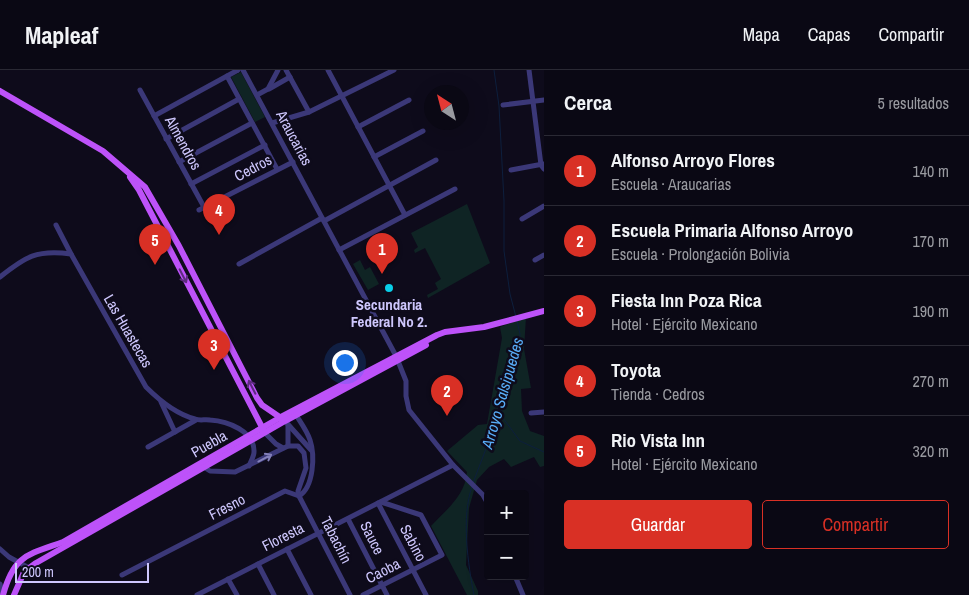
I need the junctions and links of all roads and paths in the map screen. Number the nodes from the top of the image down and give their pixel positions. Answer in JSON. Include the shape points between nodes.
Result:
{"nodes":[{"id":1,"x":238,"y":70,"type":"edge"},
{"id":2,"x":243,"y":70,"type":"edge"},
{"id":3,"x":278,"y":70,"type":"edge"},
{"id":4,"x":286,"y":70,"type":"edge"},
{"id":5,"x":328,"y":70,"type":"edge"},
{"id":6,"x":394,"y":70,"type":"edge"},
{"id":7,"x":529,"y":70,"type":"edge"},
{"id":8,"x":227,"y":76,"type":"junction"},
{"id":9,"x":290,"y":78,"type":"junction"},
{"id":10,"x":268,"y":89,"type":"junction"},
{"id":11,"x":140,"y":90,"type":"dead end"},
{"id":12,"x":0,"y":91,"type":"edge"},
{"id":13,"x":257,"y":95,"type":"junction"},
{"id":14,"x":342,"y":95,"type":"junction"},
{"id":15,"x":239,"y":100,"type":"junction"},
{"id":16,"x":409,"y":100,"type":"dead end"},
{"id":17,"x":544,"y":100,"type":"edge"},
{"id":18,"x":533,"y":102,"type":"junction"},
{"id":19,"x":503,"y":105,"type":"dead end"},
{"id":20,"x":309,"y":112,"type":"junction"},
{"id":21,"x":154,"y":116,"type":"junction"},
{"id":22,"x":252,"y":123,"type":"junction"},
{"id":23,"x":272,"y":123,"type":"junction"},
{"id":24,"x":358,"y":127,"type":"junction"},
{"id":25,"x":422,"y":131,"type":"dead end"},
{"id":26,"x":166,"y":139,"type":"junction"},
{"id":27,"x":264,"y":145,"type":"junction"},
{"id":28,"x":374,"y":156,"type":"junction"},
{"id":29,"x":436,"y":160,"type":"dead end"},
{"id":30,"x":179,"y":162,"type":"junction"},
{"id":31,"x":293,"y":162,"type":"junction"},
{"id":32,"x":543,"y":166,"type":"edge"},
{"id":33,"x":278,"y":169,"type":"junction"},
{"id":34,"x":511,"y":170,"type":"dead end"},
{"id":35,"x":127,"y":172,"type":"junction"},
{"id":36,"x":191,"y":184,"type":"junction"},
{"id":37,"x":389,"y":185,"type":"junction"},
{"id":38,"x":455,"y":189,"type":"dead end"},
{"id":39,"x":544,"y":206,"type":"edge"},
{"id":40,"x":201,"y":209,"type":"joint"},
{"id":41,"x":161,"y":212,"type":"junction"},
{"id":42,"x":405,"y":216,"type":"junction"},
{"id":43,"x":153,"y":217,"type":"junction"},
{"id":44,"x":323,"y":219,"type":"junction"},
{"id":45,"x":522,"y":219,"type":"dead end"},
{"id":46,"x":56,"y":225,"type":"dead end"},
{"id":47,"x":340,"y":250,"type":"junction"},
{"id":48,"x":71,"y":254,"type":"junction"},
{"id":49,"x":544,"y":255,"type":"edge"},
{"id":50,"x":534,"y":260,"type":"dead end"},
{"id":51,"x":239,"y":264,"type":"dead end"},
{"id":52,"x":0,"y":277,"type":"edge"},
{"id":53,"x":207,"y":300,"type":"junction"},
{"id":54,"x":199,"y":305,"type":"junction"},
{"id":55,"x":544,"y":311,"type":"edge"},
{"id":56,"x":397,"y":359,"type":"junction"},
{"id":57,"x":160,"y":401,"type":"junction"},
{"id":58,"x":262,"y":405,"type":"junction"},
{"id":59,"x":252,"y":407,"type":"junction"},
{"id":60,"x":544,"y":412,"type":"edge"},
{"id":61,"x":531,"y":413,"type":"dead end"},
{"id":62,"x":296,"y":415,"type":"junction"},
{"id":63,"x":196,"y":420,"type":"junction"},
{"id":64,"x":285,"y":421,"type":"junction"},
{"id":65,"x":264,"y":431,"type":"junction"},
{"id":66,"x":175,"y":432,"type":"junction"},
{"id":67,"x":249,"y":439,"type":"junction"},
{"id":68,"x":148,"y":447,"type":"dead end"},
{"id":69,"x":285,"y":447,"type":"junction"},
{"id":70,"x":311,"y":450,"type":"junction"},
{"id":71,"x":453,"y":465,"type":"junction"},
{"id":72,"x":202,"y":466,"type":"junction"},
{"id":73,"x":248,"y":466,"type":"junction"},
{"id":74,"x":299,"y":496,"type":"junction"},
{"id":75,"x":484,"y":498,"type":"edge"},
{"id":76,"x":379,"y":503,"type":"junction"},
{"id":77,"x":348,"y":519,"type":"junction"},
{"id":78,"x":318,"y":534,"type":"junction"},
{"id":79,"x":0,"y":549,"type":"edge"},
{"id":80,"x":288,"y":549,"type":"junction"},
{"id":81,"x":19,"y":562,"type":"junction"},
{"id":82,"x":258,"y":564,"type":"junction"},
{"id":83,"x":29,"y":568,"type":"junction"},
{"id":84,"x":413,"y":570,"type":"junction"},
{"id":85,"x":122,"y":574,"type":"dead end"},
{"id":86,"x":228,"y":579,"type":"junction"},
{"id":87,"x":517,"y":580,"type":"edge"},
{"id":88,"x":0,"y":584,"type":"edge"},
{"id":89,"x":382,"y":585,"type":"junction"},
{"id":90,"x":3,"y":595,"type":"edge"},
{"id":91,"x":14,"y":595,"type":"edge"},
{"id":92,"x":198,"y":595,"type":"edge"},
{"id":93,"x":237,"y":595,"type":"edge"},
{"id":94,"x":274,"y":595,"type":"edge"},
{"id":95,"x":311,"y":595,"type":"edge"},
{"id":96,"x":350,"y":595,"type":"edge"},
{"id":97,"x":363,"y":595,"type":"edge"},
{"id":98,"x":387,"y":595,"type":"edge"},
{"id":99,"x":426,"y":595,"type":"edge"},
{"id":100,"x":523,"y":595,"type":"edge"}],
"edges":[{"from":1,"to":8,"type":"street"},
{"from":2,"to":13,"type":"street","name":"Araucarias"},
{"from":3,"to":10,"type":"street"},
{"from":4,"to":9,"type":"street"},
{"from":5,"to":14,"type":"street"},
{"from":6,"to":14,"type":"street"},
{"from":7,"to":18,"type":"street"},
{"from":8,"to":15,"type":"street"},
{"from":8,"to":21,"type":"street"},
{"from":9,"to":10,"type":"street"},
{"from":9,"to":20,"type":"street"},
{"from":10,"to":13,"type":"street"},
{"from":11,"to":21,"type":"street","name":"Almendros"},
{"from":12,"to":35,"type":"main road","via":[[103,151]]},
{"from":13,"to":23,"type":"street","name":"Araucarias"},
{"from":14,"to":20,"type":"street"},
{"from":14,"to":24,"type":"street"},
{"from":15,"to":22,"type":"street"},
{"from":15,"to":26,"type":"street"},
{"from":16,"to":24,"type":"street"},
{"from":17,"to":18,"type":"street"},
{"from":18,"to":19,"type":"street"},
{"from":18,"to":32,"type":"street"},
{"from":20,"to":23,"type":"street"},
{"from":21,"to":26,"type":"street","name":"Almendros"},
{"from":22,"to":27,"type":"street"},
{"from":22,"to":30,"type":"street"},
{"from":23,"to":31,"type":"street","name":"Araucarias"},
{"from":24,"to":28,"type":"street"},
{"from":25,"to":28,"type":"street"},
{"from":26,"to":30,"type":"street","name":"Almendros"},
{"from":27,"to":33,"type":"street"},
{"from":27,"to":36,"type":"street"},
{"from":28,"to":37,"type":"street"},
{"from":29,"to":37,"type":"street"},
{"from":30,"to":36,"type":"street","name":"Almendros"},
{"from":31,"to":33,"type":"street","name":"Cedros"},
{"from":31,"to":44,"type":"street","name":"Araucarias"},
{"from":32,"to":34,"type":"street"},
{"from":33,"to":40,"type":"street","name":"Cedros"},
{"from":35,"to":41,"type":"main road","via":[[145,187]]},
{"from":35,"to":43,"type":"main road"},
{"from":36,"to":40,"type":"street","name":"Almendros"},
{"from":37,"to":42,"type":"street"},
{"from":37,"to":44,"type":"street"},
{"from":38,"to":42,"type":"street"},
{"from":39,"to":45,"type":"street"},
{"from":41,"to":43,"type":"main road"},
{"from":41,"to":53,"type":"main road"},
{"from":42,"to":47,"type":"street"},
{"from":43,"to":54,"type":"main road","one_way":true},
{"from":44,"to":47,"type":"street","name":"Araucarias"},
{"from":44,"to":51,"type":"street"},
{"from":46,"to":48,"type":"street","name":"Las Huastecas"},
{"from":47,"to":56,"type":"street","name":"Araucarias"},
{"from":48,"to":52,"type":"street","via":[[41,253],[21,260]]},
{"from":48,"to":57,"type":"street","name":"Las Huastecas","via":[[146,387]]},
{"from":49,"to":50,"type":"street"},
{"from":53,"to":54,"type":"main road"},
{"from":58,"to":53,"type":"main road","one_way":true},
{"from":54,"to":59,"type":"main road"},
{"from":55,"to":56,"type":"main road","name":"Puebla","via":[[484,327],[445,332]]},
{"from":56,"to":62,"type":"main road","name":"Puebla"},
{"from":56,"to":64,"type":"main road","name":"Puebla"},
{"from":56,"to":71,"type":"street","name":"Araucarias","via":[[406,381],[409,410]]},
{"from":57,"to":63,"type":"street","name":"Las Huastecas"},
{"from":57,"to":66,"type":"street"},
{"from":58,"to":59,"type":"main road"},
{"from":58,"to":64,"type":"main road"},
{"from":59,"to":65,"type":"main road"},
{"from":60,"to":61,"type":"street"},
{"from":62,"to":64,"type":"main road","name":"Puebla"},
{"from":62,"to":70,"type":"street","via":[[310,441]]},
{"from":63,"to":66,"type":"street"},
{"from":63,"to":67,"type":"street","name":"Las Huastecas","via":[[229,423]]},
{"from":64,"to":65,"type":"main road","name":"Puebla"},
{"from":64,"to":69,"type":"street"},
{"from":64,"to":70,"type":"street"},
{"from":65,"to":67,"type":"main road","name":"Puebla"},
{"from":65,"to":69,"type":"street","via":[[276,444]]},
{"from":66,"to":68,"type":"street"},
{"from":67,"to":72,"type":"main road","name":"Puebla"},
{"from":67,"to":73,"type":"street","via":[[254,454]]},
{"from":73,"to":69,"type":"street","one_way":true},
{"from":69,"to":74,"type":"street","via":[[298,446],[304,453],[306,468]]},
{"from":70,"to":74,"type":"street","via":[[313,474],[309,486]]},
{"from":71,"to":75,"type":"street","name":"Araucarias"},
{"from":71,"to":76,"type":"street","name":"Floresta"},
{"from":72,"to":73,"type":"street","via":[[210,471],[229,473]]},
{"from":72,"to":81,"type":"main road","name":"Puebla","via":[[63,542],[30,553]]},
{"from":72,"to":83,"type":"main road","name":"Puebla"},
{"from":74,"to":78,"type":"street","name":"Tabachín"},
{"from":74,"to":85,"type":"street","name":"Fresno","via":[[285,491]]},
{"from":76,"to":77,"type":"street","name":"Floresta"},
{"from":76,"to":84,"type":"street","name":"Sabino"},
{"from":76,"to":84,"type":"street","name":"Caoba","via":[[421,515],[442,555]]},
{"from":77,"to":78,"type":"street","name":"Floresta"},
{"from":77,"to":89,"type":"street","name":"Sauce"},
{"from":78,"to":80,"type":"street","name":"Floresta"},
{"from":78,"to":96,"type":"street","name":"Tabachín"},
{"from":79,"to":81,"type":"street"},
{"from":80,"to":82,"type":"street","name":"Floresta"},
{"from":80,"to":95,"type":"street"},
{"from":81,"to":83,"type":"street"},
{"from":81,"to":90,"type":"main road","name":"Puebla","via":[[8,577]]},
{"from":82,"to":86,"type":"street","name":"Floresta"},
{"from":82,"to":94,"type":"street"},
{"from":83,"to":91,"type":"main road","name":"Puebla","via":[[21,577]]},
{"from":84,"to":89,"type":"street","name":"Caoba"},
{"from":84,"to":99,"type":"street","name":"Sabino"},
{"from":86,"to":92,"type":"street","name":"Floresta"},
{"from":86,"to":93,"type":"street"},
{"from":87,"to":100,"type":"street"},
{"from":88,"to":90,"type":"street"},
{"from":89,"to":97,"type":"street","name":"Caoba"},
{"from":89,"to":98,"type":"street","name":"Sauce"}]}
